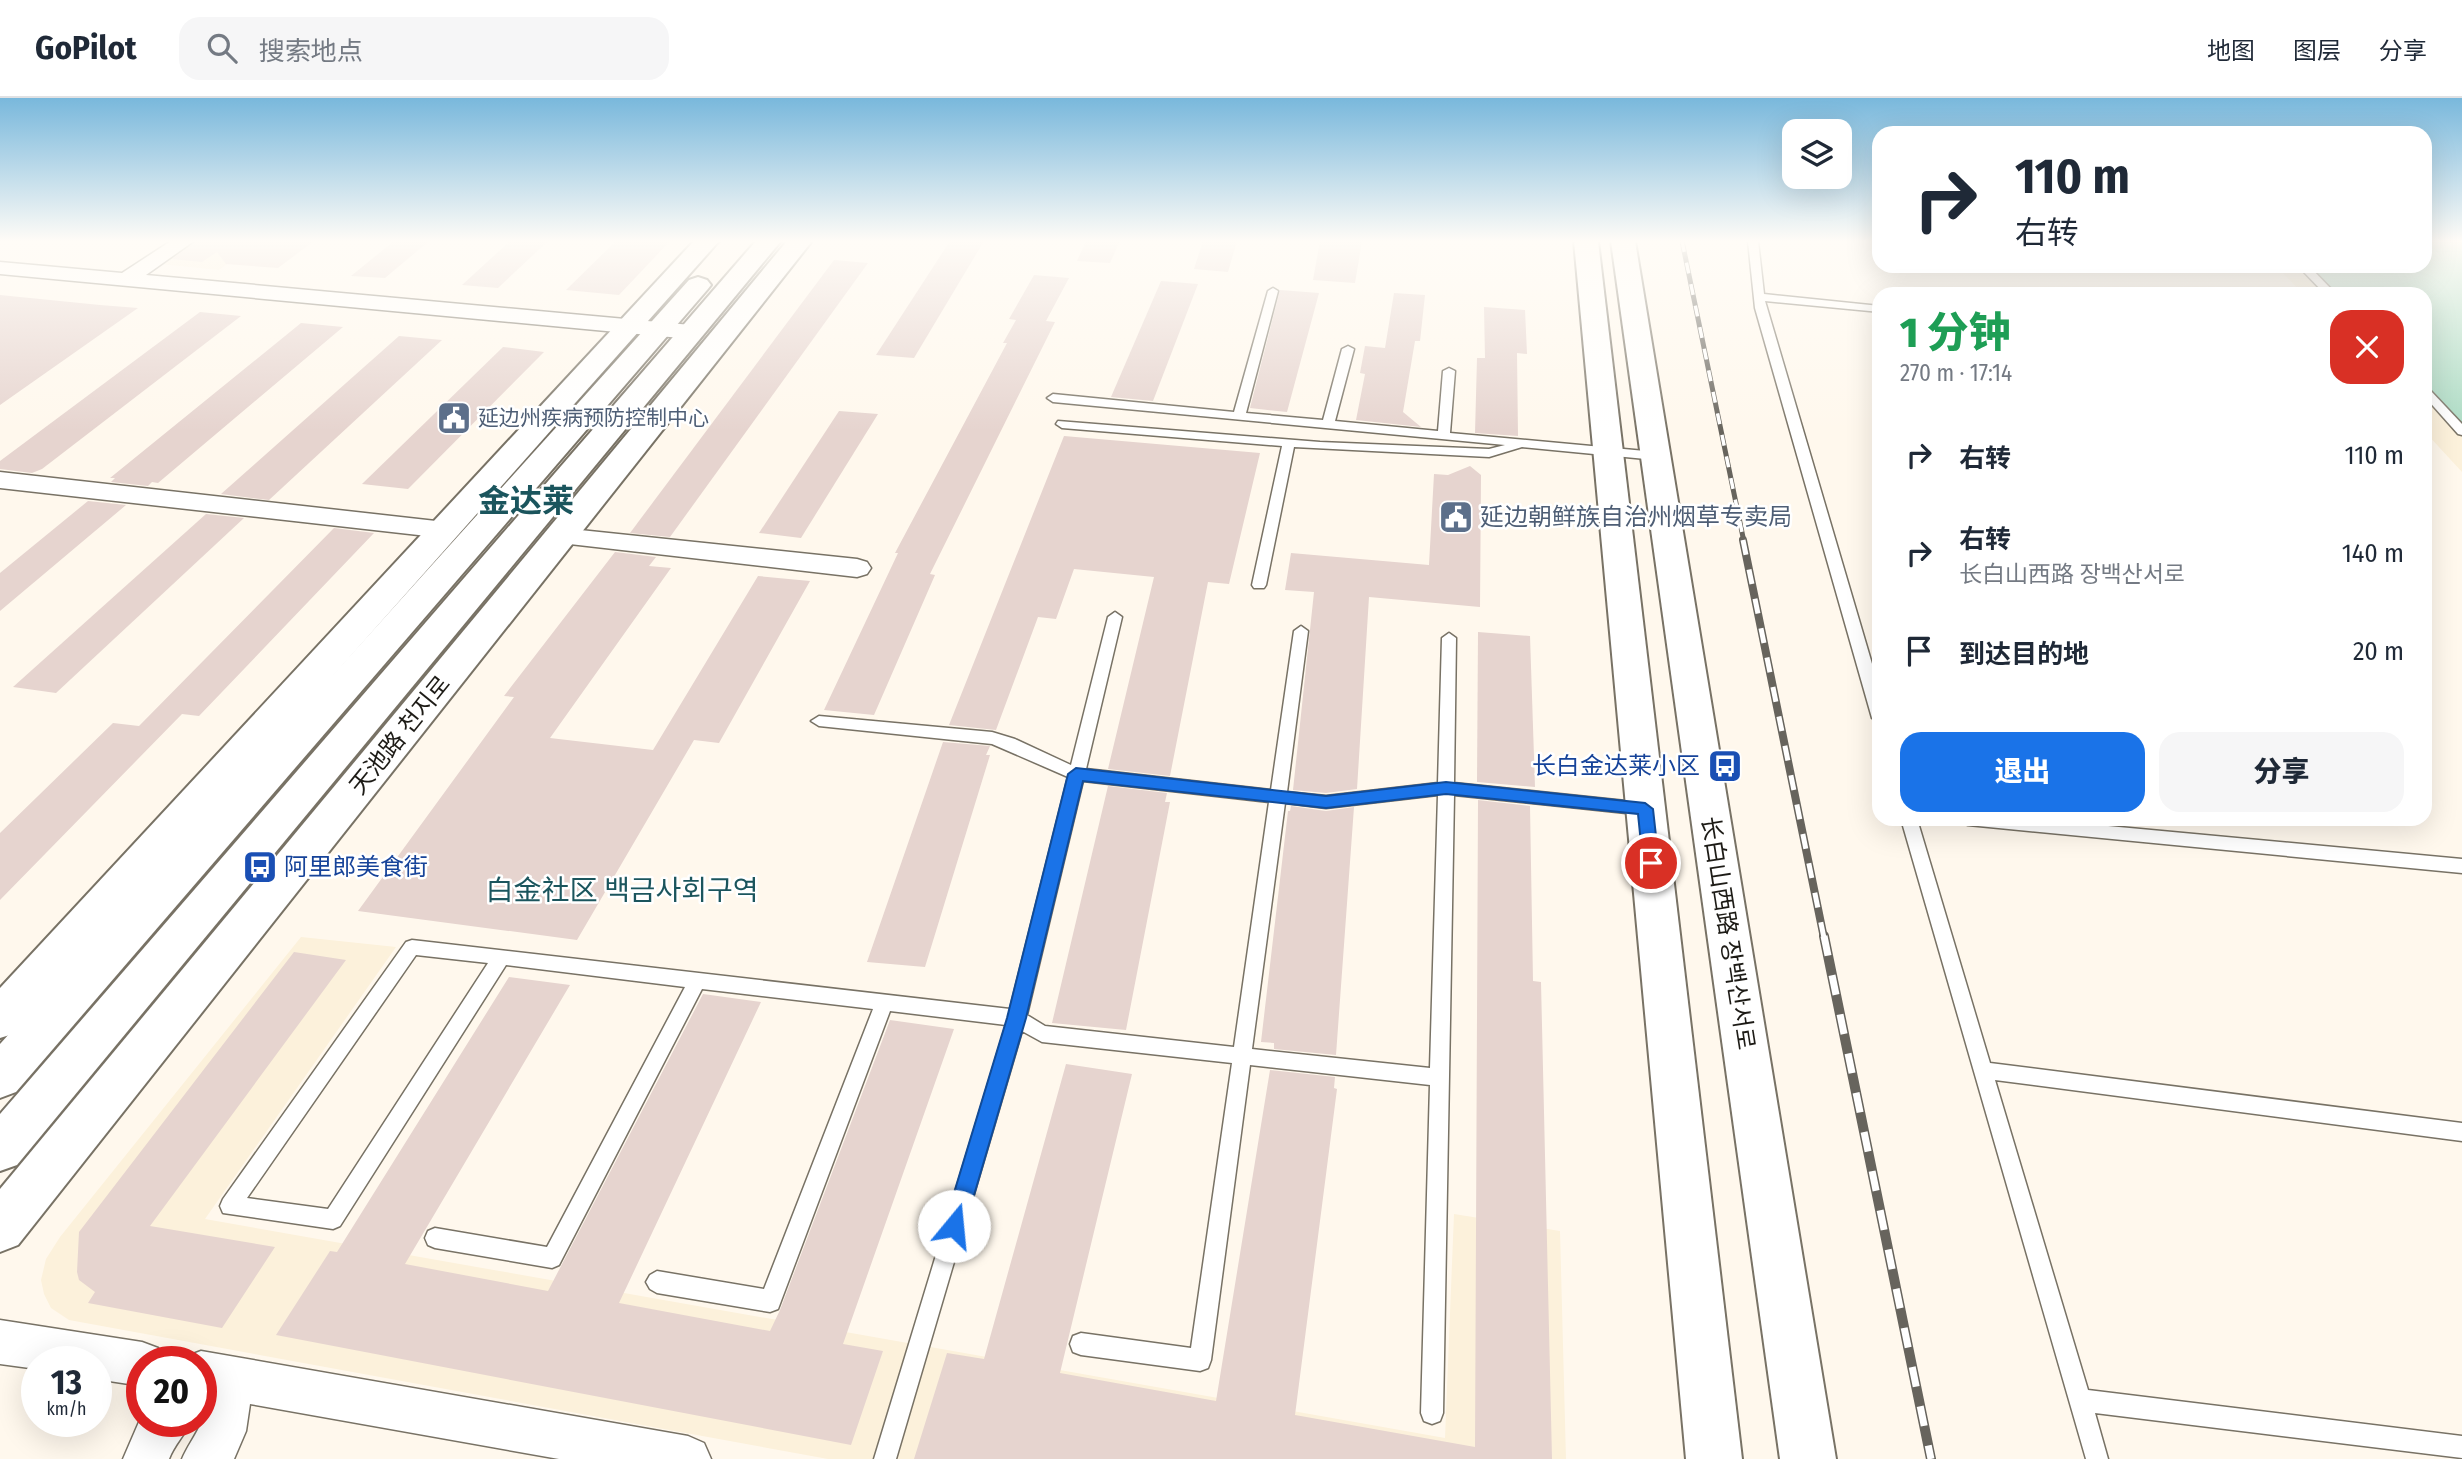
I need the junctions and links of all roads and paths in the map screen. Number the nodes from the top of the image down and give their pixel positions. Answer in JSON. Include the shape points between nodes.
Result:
{"nodes":[{"id":1,"x":399,"y":305,"type":"edge"},
{"id":2,"x":673,"y":305,"type":"edge"},
{"id":3,"x":682,"y":305,"type":"edge"},
{"id":4,"x":691,"y":305,"type":"edge"},
{"id":5,"x":749,"y":305,"type":"edge"},
{"id":6,"x":1269,"y":305,"type":"edge"},
{"id":7,"x":1593,"y":305,"type":"edge"},
{"id":8,"x":1633,"y":305,"type":"edge"},
{"id":9,"x":1760,"y":305,"type":"edge"},
{"id":10,"x":1835,"y":305,"type":"edge"},
{"id":11,"x":1872,"y":308,"type":"edge"},
{"id":12,"x":660,"y":330,"type":"junction"},
{"id":13,"x":1348,"y":349,"type":"dead end"},
{"id":14,"x":1449,"y":371,"type":"dead end"},
{"id":15,"x":1053,"y":398,"type":"dead end"},
{"id":16,"x":2432,"y":398,"type":"edge"},
{"id":17,"x":1239,"y":416,"type":"junction"},
{"id":18,"x":1062,"y":424,"type":"dead end"},
{"id":19,"x":1328,"y":425,"type":"junction"},
{"id":20,"x":2462,"y":430,"type":"edge"},
{"id":21,"x":1444,"y":435,"type":"junction"},
{"id":22,"x":1289,"y":443,"type":"junction"},
{"id":23,"x":1525,"y":443,"type":"junction"},
{"id":24,"x":1608,"y":451,"type":"junction"},
{"id":25,"x":1656,"y":456,"type":"junction"},
{"id":26,"x":0,"y":480,"type":"edge"},
{"id":27,"x":445,"y":530,"type":"junction"},
{"id":28,"x":561,"y":537,"type":"junction"},
{"id":29,"x":857,"y":568,"type":"dead end"},
{"id":30,"x":1259,"y":585,"type":"dead end"},
{"id":31,"x":1115,"y":617,"type":"dead end"},
{"id":32,"x":1301,"y":631,"type":"dead end"},
{"id":33,"x":1449,"y":638,"type":"dead end"},
{"id":34,"x":1872,"y":691,"type":"edge"},
{"id":35,"x":819,"y":721,"type":"dead end"},
{"id":36,"x":1076,"y":774,"type":"junction"},
{"id":37,"x":1446,"y":788,"type":"junction"},
{"id":38,"x":1278,"y":797,"type":"junction"},
{"id":39,"x":1645,"y":809,"type":"junction"},
{"id":40,"x":1911,"y":826,"type":"edge"},
{"id":41,"x":2042,"y":826,"type":"edge"},
{"id":42,"x":2462,"y":866,"type":"edge"},
{"id":43,"x":501,"y":958,"type":"junction"},
{"id":44,"x":697,"y":981,"type":"junction"},
{"id":45,"x":15,"y":984,"type":"edge"},
{"id":46,"x":884,"y":1003,"type":"junction"},
{"id":47,"x":1017,"y":1018,"type":"junction"},
{"id":48,"x":0,"y":1019,"type":"edge"},
{"id":49,"x":1242,"y":1056,"type":"junction"},
{"id":50,"x":1983,"y":1070,"type":"junction"},
{"id":51,"x":0,"y":1077,"type":"edge"},
{"id":52,"x":1440,"y":1077,"type":"junction"},
{"id":53,"x":2462,"y":1132,"type":"edge"},
{"id":54,"x":0,"y":1149,"type":"edge"},
{"id":55,"x":0,"y":1228,"type":"edge"},
{"id":56,"x":435,"y":1238,"type":"dead end"},
{"id":57,"x":657,"y":1282,"type":"dead end"},
{"id":58,"x":0,"y":1342,"type":"edge"},
{"id":59,"x":1081,"y":1344,"type":"dead end"},
{"id":60,"x":126,"y":1362,"type":"edge"},
{"id":61,"x":217,"y":1382,"type":"edge"},
{"id":62,"x":217,"y":1392,"type":"edge"},
{"id":63,"x":2080,"y":1400,"type":"junction"},
{"id":64,"x":1432,"y":1413,"type":"dead end"},
{"id":65,"x":154,"y":1437,"type":"edge"},
{"id":66,"x":2462,"y":1447,"type":"edge"},
{"id":67,"x":146,"y":1459,"type":"edge"},
{"id":68,"x":205,"y":1459,"type":"edge"},
{"id":69,"x":688,"y":1459,"type":"edge"},
{"id":70,"x":885,"y":1459,"type":"edge"},
{"id":71,"x":1714,"y":1459,"type":"edge"},
{"id":72,"x":1808,"y":1459,"type":"edge"},
{"id":73,"x":2097,"y":1459,"type":"edge"}],
"edges":[{"from":1,"to":12,"type":"street"},
{"from":2,"to":12,"type":"main road","name":"天池路 천지로"},
{"from":3,"to":12,"type":"main road","name":"天池路 천지로"},
{"from":4,"to":12,"type":"main road","name":"天池路 천지로"},
{"from":5,"to":28,"type":"main road","name":"天池路 천지로"},
{"from":6,"to":17,"type":"lane"},
{"from":7,"to":24,"type":"main road"},
{"from":8,"to":25,"type":"main road","name":"长白山西路 장백산서로"},
{"from":9,"to":34,"type":"lane"},
{"from":10,"to":11,"type":"lane"},
{"from":12,"to":27,"type":"main road","name":"天池路 천지로"},
{"from":12,"to":51,"type":"main road","name":"天池路 천지로"},
{"from":12,"to":54,"type":"main road","name":"天池路 천지로"},
{"from":13,"to":19,"type":"lane"},
{"from":14,"to":21,"type":"lane"},
{"from":15,"to":17,"type":"lane"},
{"from":16,"to":20,"type":"lane"},
{"from":17,"to":19,"type":"lane"},
{"from":18,"to":22,"type":"lane"},
{"from":19,"to":21,"type":"lane"},
{"from":21,"to":23,"type":"lane"},
{"from":22,"to":23,"type":"lane","via":[[1489,453]]},
{"from":22,"to":30,"type":"lane"},
{"from":23,"to":24,"type":"lane"},
{"from":24,"to":25,"type":"lane"},
{"from":24,"to":39,"type":"main road"},
{"from":25,"to":72,"type":"main road","name":"长白山西路 장백산서로"},
{"from":26,"to":27,"type":"street"},
{"from":27,"to":45,"type":"main road","name":"天池路 천지로"},
{"from":28,"to":29,"type":"street"},
{"from":28,"to":55,"type":"main road","name":"天池路 천지로"},
{"from":31,"to":36,"type":"lane"},
{"from":32,"to":38,"type":"lane"},
{"from":33,"to":37,"type":"lane"},
{"from":35,"to":36,"type":"lane","via":[[992,738]]},
{"from":36,"to":38,"type":"lane"},
{"from":36,"to":47,"type":"lane"},
{"from":37,"to":38,"type":"lane","via":[[1347,801]]},
{"from":37,"to":39,"type":"lane"},
{"from":37,"to":52,"type":"lane"},
{"from":38,"to":49,"type":"lane"},
{"from":39,"to":71,"type":"main road"},
{"from":40,"to":50,"type":"lane"},
{"from":41,"to":42,"type":"lane"},
{"from":43,"to":43,"type":"lane","via":[[412,947],[230,1206],[333,1219]]},
{"from":43,"to":44,"type":"lane"},
{"from":44,"to":46,"type":"lane"},
{"from":44,"to":56,"type":"lane","via":[[552,1258]]},
{"from":45,"to":48,"type":"main road","name":"天池路 천지로"},
{"from":46,"to":47,"type":"lane"},
{"from":46,"to":57,"type":"lane","via":[[770,1301]]},
{"from":47,"to":49,"type":"lane","via":[[1042,1034]]},
{"from":47,"to":70,"type":"lane"},
{"from":49,"to":52,"type":"lane"},
{"from":49,"to":59,"type":"lane","via":[[1200,1360]]},
{"from":50,"to":53,"type":"lane"},
{"from":50,"to":63,"type":"lane"},
{"from":52,"to":64,"type":"lane"},
{"from":58,"to":60,"type":"street"},
{"from":61,"to":69,"type":"street"},
{"from":62,"to":68,"type":"street","via":[[229,1412],[216,1449]]},
{"from":63,"to":66,"type":"lane"},
{"from":63,"to":73,"type":"lane"},
{"from":65,"to":67,"type":"street"}]}
